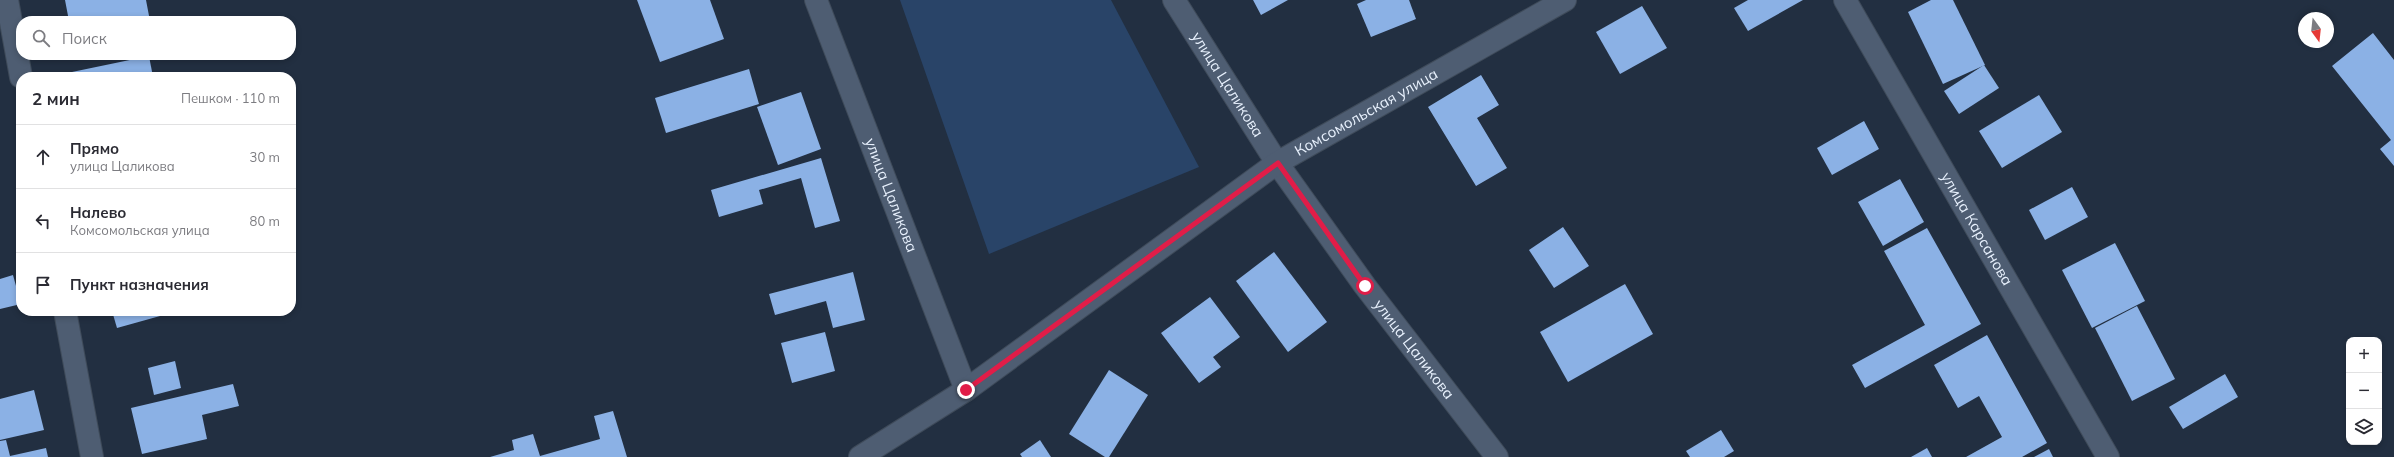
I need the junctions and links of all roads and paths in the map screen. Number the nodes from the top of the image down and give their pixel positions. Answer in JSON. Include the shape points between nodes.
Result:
{"nodes":[{"id":1,"x":7,"y":0,"type":"edge"},
{"id":2,"x":816,"y":0,"type":"edge"},
{"id":3,"x":1174,"y":0,"type":"edge"},
{"id":4,"x":1565,"y":0,"type":"edge"},
{"id":5,"x":1845,"y":0,"type":"edge"},
{"id":6,"x":16,"y":50,"type":"edge"},
{"id":7,"x":18,"y":60,"type":"edge"},
{"id":8,"x":20,"y":72,"type":"edge"},
{"id":9,"x":1278,"y":163,"type":"junction"},
{"id":10,"x":66,"y":316,"type":"edge"},
{"id":11,"x":966,"y":390,"type":"junction"},
{"id":12,"x":92,"y":457,"type":"edge"},
{"id":13,"x":860,"y":457,"type":"edge"},
{"id":14,"x":1497,"y":457,"type":"edge"},
{"id":15,"x":2108,"y":457,"type":"edge"}],
"edges":[{"from":1,"to":6,"type":"street"},
{"from":2,"to":11,"type":"street","name":"улица Цаликова"},
{"from":3,"to":9,"type":"street","name":"улица Цаликова"},
{"from":4,"to":9,"type":"street","name":"Комсомольская улица"},
{"from":5,"to":15,"type":"street","name":"улица Карсанова"},
{"from":7,"to":8,"type":"street"},
{"from":9,"to":11,"type":"street","name":"Комсомольская улица"},
{"from":9,"to":14,"type":"street","name":"улица Цаликова","via":[[1365,286]]},
{"from":10,"to":12,"type":"street"},
{"from":11,"to":13,"type":"street","name":"Комсомольская улица"}]}
